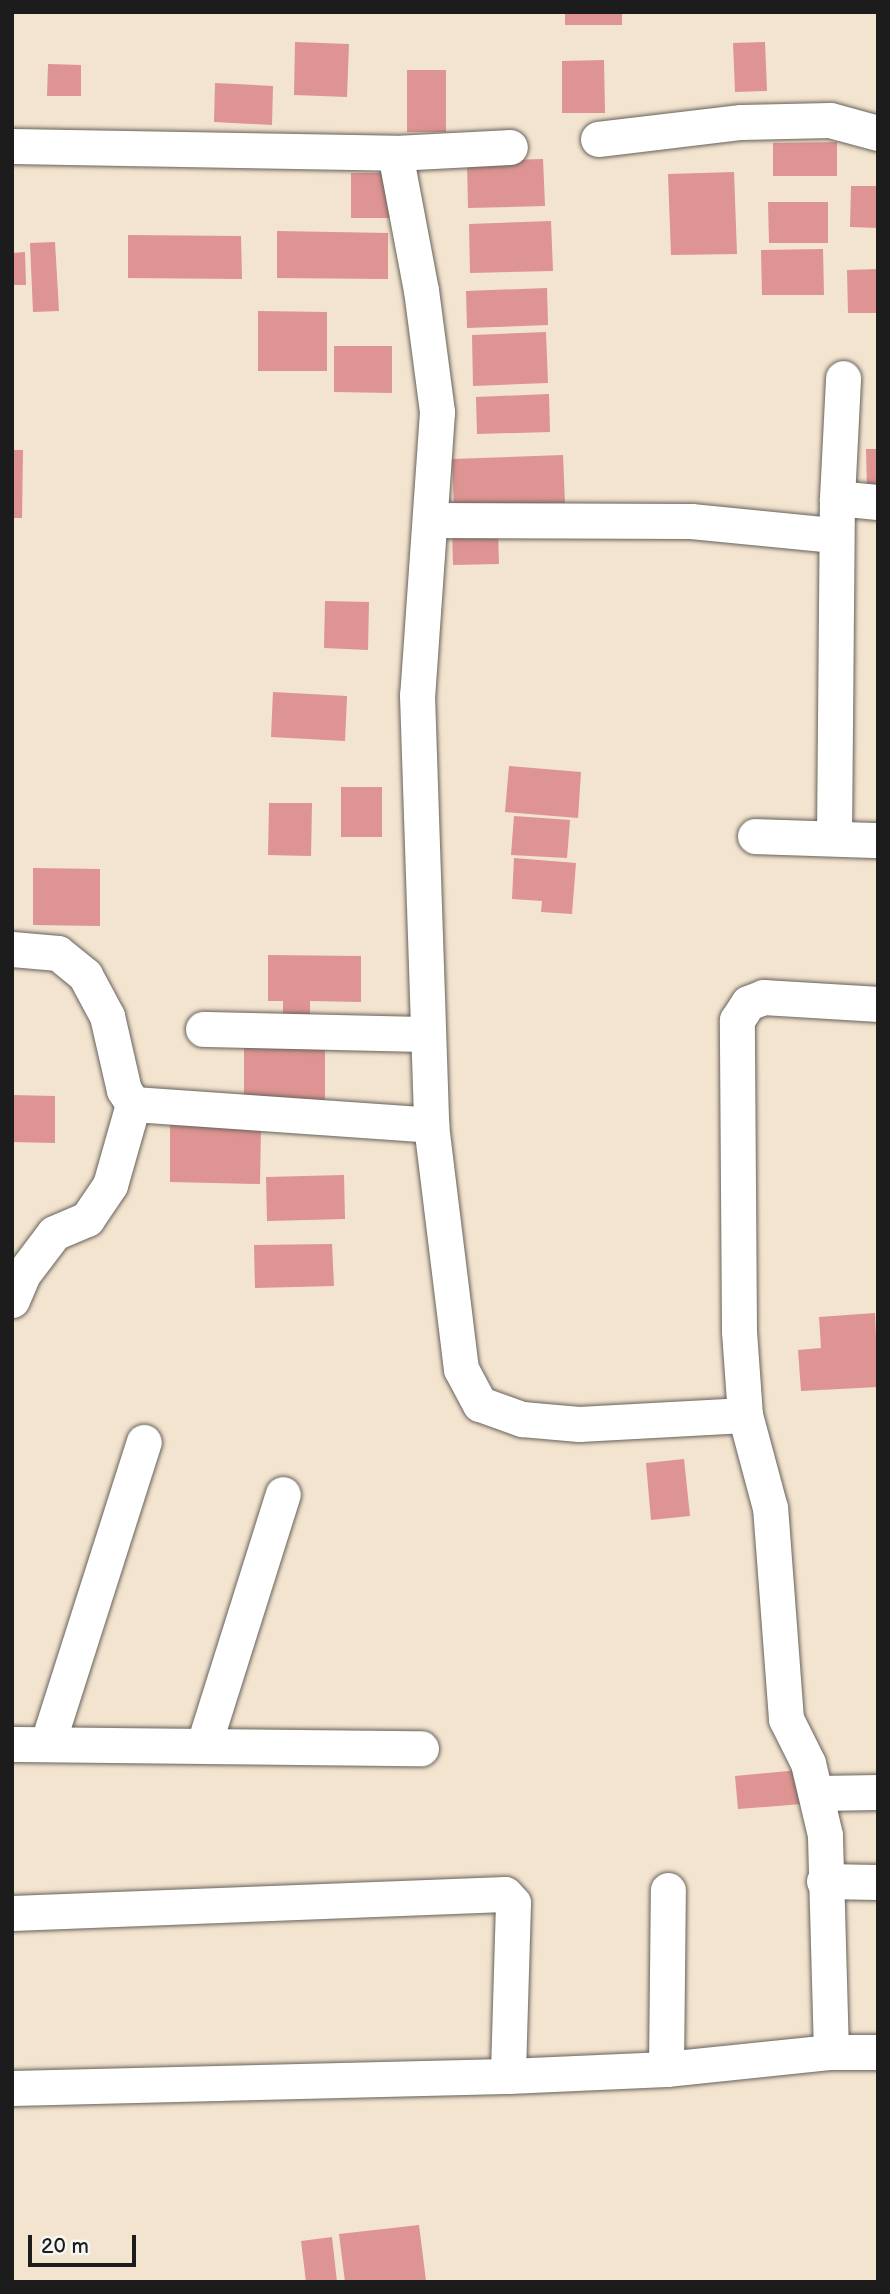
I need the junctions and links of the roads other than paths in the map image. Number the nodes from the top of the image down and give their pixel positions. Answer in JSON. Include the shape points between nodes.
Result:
{"nodes":[{"id":1,"x":878,"y":133,"type":"edge"},
{"id":2,"x":598,"y":139,"type":"dead end"},
{"id":3,"x":12,"y":146,"type":"edge"},
{"id":4,"x":510,"y":147,"type":"dead end"},
{"id":5,"x":395,"y":153,"type":"junction"},
{"id":6,"x":843,"y":378,"type":"dead end"},
{"id":7,"x":837,"y":498,"type":"junction"},
{"id":8,"x":878,"y":502,"type":"edge"},
{"id":9,"x":431,"y":520,"type":"junction"},
{"id":10,"x":834,"y":535,"type":"junction"},
{"id":11,"x":755,"y":836,"type":"dead end"},
{"id":12,"x":834,"y":838,"type":"junction"},
{"id":13,"x":878,"y":840,"type":"edge"},
{"id":14,"x":12,"y":949,"type":"edge"},
{"id":15,"x":878,"y":1004,"type":"edge"},
{"id":16,"x":203,"y":1029,"type":"dead end"},
{"id":17,"x":427,"y":1034,"type":"junction"},
{"id":18,"x":133,"y":1104,"type":"junction"},
{"id":19,"x":431,"y":1125,"type":"junction"},
{"id":20,"x":12,"y":1300,"type":"edge"},
{"id":21,"x":745,"y":1415,"type":"junction"},
{"id":22,"x":144,"y":1442,"type":"dead end"},
{"id":23,"x":283,"y":1494,"type":"dead end"},
{"id":24,"x":48,"y":1742,"type":"junction"},
{"id":25,"x":12,"y":1744,"type":"edge"},
{"id":26,"x":204,"y":1744,"type":"junction"},
{"id":27,"x":421,"y":1748,"type":"dead end"},
{"id":28,"x":878,"y":1792,"type":"edge"},
{"id":29,"x":818,"y":1793,"type":"junction"},
{"id":30,"x":824,"y":1881,"type":"junction"},
{"id":31,"x":878,"y":1882,"type":"edge"},
{"id":32,"x":668,"y":1890,"type":"dead end"},
{"id":33,"x":12,"y":1913,"type":"edge"},
{"id":34,"x":831,"y":2052,"type":"junction"},
{"id":35,"x":878,"y":2052,"type":"edge"},
{"id":36,"x":666,"y":2069,"type":"junction"},
{"id":37,"x":508,"y":2076,"type":"junction"},
{"id":38,"x":12,"y":2088,"type":"edge"}],
"edges":[{"from":1,"to":2,"type":"street","via":[[830,120],[741,122]]},
{"from":3,"to":5,"type":"street"},
{"from":4,"to":5,"type":"street"},
{"from":5,"to":9,"type":"street","via":[[435,385]]},
{"from":6,"to":7,"type":"street"},
{"from":7,"to":8,"type":"street"},
{"from":7,"to":10,"type":"street"},
{"from":9,"to":10,"type":"street","via":[[691,521]]},
{"from":9,"to":17,"type":"street","via":[[417,695]]},
{"from":10,"to":12,"type":"street"},
{"from":11,"to":12,"type":"street"},
{"from":12,"to":13,"type":"street"},
{"from":14,"to":18,"type":"street","via":[[58,953],[85,975],[107,1016],[124,1090]]},
{"from":15,"to":21,"type":"street","via":[[764,997],[748,1003],[737,1020],[739,1331]]},
{"from":16,"to":17,"type":"street"},
{"from":17,"to":19,"type":"street"},
{"from":18,"to":19,"type":"street"},
{"from":18,"to":20,"type":"street","via":[[110,1185],[87,1219],[54,1233],[23,1274]]},
{"from":19,"to":21,"type":"street","via":[[461,1368],[480,1404],[522,1419],[579,1424]]},
{"from":21,"to":29,"type":"street","via":[[770,1508],[786,1719]]},
{"from":22,"to":24,"type":"street"},
{"from":23,"to":26,"type":"street"},
{"from":24,"to":25,"type":"street"},
{"from":24,"to":26,"type":"street"},
{"from":26,"to":27,"type":"street"},
{"from":28,"to":29,"type":"street"},
{"from":29,"to":30,"type":"street","via":[[825,1835]]},
{"from":30,"to":31,"type":"street"},
{"from":30,"to":34,"type":"street"},
{"from":32,"to":36,"type":"street"},
{"from":33,"to":37,"type":"street","via":[[505,1894],[513,1903]]},
{"from":34,"to":35,"type":"street"},
{"from":34,"to":36,"type":"street"},
{"from":36,"to":37,"type":"street"},
{"from":37,"to":38,"type":"street"}]}
